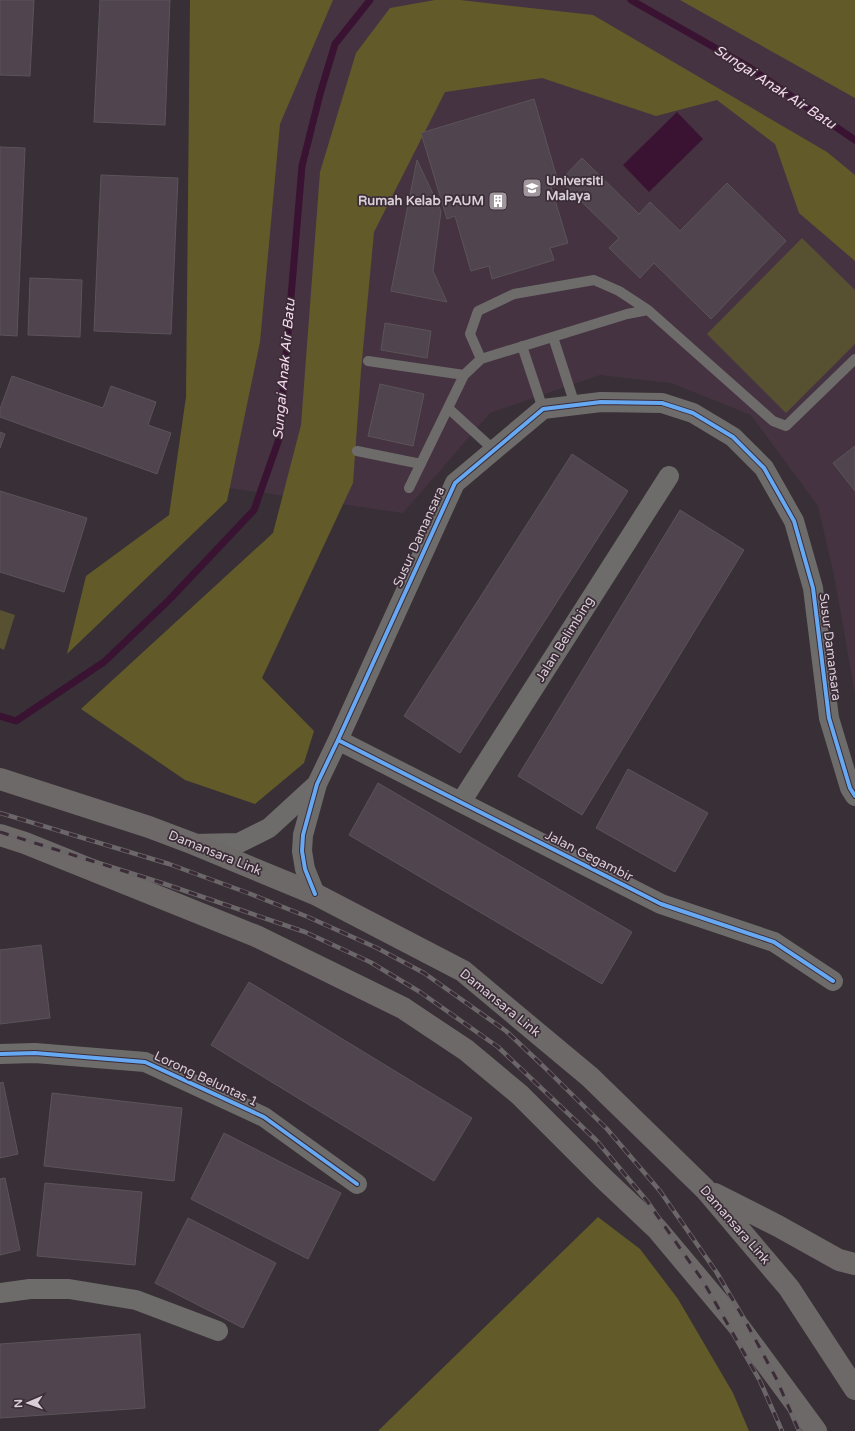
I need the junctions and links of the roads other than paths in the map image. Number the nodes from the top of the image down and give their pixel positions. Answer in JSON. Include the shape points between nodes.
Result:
{"nodes":[{"id":1,"x":648,"y":310,"type":"junction"},
{"id":2,"x":553,"y":337,"type":"junction"},
{"id":3,"x":522,"y":346,"type":"junction"},
{"id":4,"x":481,"y":359,"type":"junction"},
{"id":5,"x":855,"y":359,"type":"edge"},
{"id":6,"x":368,"y":361,"type":"dead end"},
{"id":7,"x":464,"y":375,"type":"junction"},
{"id":8,"x":575,"y":405,"type":"junction"},
{"id":9,"x":448,"y":408,"type":"junction"},
{"id":10,"x":543,"y":409,"type":"junction"},
{"id":11,"x":494,"y":450,"type":"junction"},
{"id":12,"x":357,"y":451,"type":"dead end"},
{"id":13,"x":421,"y":464,"type":"junction"},
{"id":14,"x":669,"y":476,"type":"dead end"},
{"id":15,"x":410,"y":488,"type":"dead end"},
{"id":16,"x":338,"y":740,"type":"junction"},
{"id":17,"x":0,"y":779,"type":"edge"},
{"id":18,"x":317,"y":784,"type":"junction"},
{"id":19,"x":855,"y":796,"type":"edge"},
{"id":20,"x":461,"y":802,"type":"junction"},
{"id":21,"x":0,"y":835,"type":"edge"},
{"id":22,"x":0,"y":840,"type":"edge"},
{"id":23,"x":25,"y":843,"type":"junction"},
{"id":24,"x":194,"y":844,"type":"junction"},
{"id":25,"x":315,"y":894,"type":"junction"},
{"id":26,"x":833,"y":981,"type":"dead end"},
{"id":27,"x":0,"y":1054,"type":"edge"},
{"id":28,"x":357,"y":1184,"type":"dead end"},
{"id":29,"x":705,"y":1189,"type":"junction"},
{"id":30,"x":855,"y":1264,"type":"edge"},
{"id":31,"x":0,"y":1293,"type":"edge"},
{"id":32,"x":218,"y":1331,"type":"dead end"},
{"id":33,"x":855,"y":1389,"type":"edge"},
{"id":34,"x":816,"y":1431,"type":"edge"}],
"edges":[{"from":1,"to":2,"type":"lane"},
{"from":1,"to":4,"type":"lane","via":[[619,291],[594,280],[514,294],[478,311],[470,334]]},
{"from":1,"to":5,"type":"lane","via":[[773,421],[786,426]]},
{"from":2,"to":3,"type":"lane"},
{"from":2,"to":8,"type":"lane"},
{"from":3,"to":4,"type":"lane"},
{"from":3,"to":10,"type":"lane"},
{"from":4,"to":7,"type":"lane"},
{"from":6,"to":7,"type":"lane"},
{"from":7,"to":9,"type":"lane"},
{"from":8,"to":10,"type":"street","name":"Susur Damansara"},
{"from":8,"to":19,"type":"street","name":"Susur Damansara","via":[[601,402],[662,403],[693,413],[733,437],[764,468],[794,521],[813,588],[829,718],[850,788]]},
{"from":9,"to":11,"type":"lane"},
{"from":9,"to":13,"type":"lane"},
{"from":10,"to":11,"type":"street","name":"Susur Damansara"},
{"from":11,"to":16,"type":"street","name":"Susur Damansara","via":[[455,483]]},
{"from":12,"to":13,"type":"lane"},
{"from":13,"to":15,"type":"lane"},
{"from":14,"to":20,"type":"street","name":"Jalan Belimbing"},
{"from":16,"to":18,"type":"street","name":"Susur Damansara"},
{"from":16,"to":20,"type":"street","name":"Jalan Gegambir"},
{"from":17,"to":24,"type":"highway","name":"Damansara Link"},
{"from":18,"to":24,"type":"street","name":"Susur Damansara","via":[[269,828],[239,843]]},
{"from":18,"to":25,"type":"street","name":"Susur Damansara","via":[[303,835],[302,851],[305,869]]},
{"from":20,"to":26,"type":"street","name":"Jalan Gegambir","via":[[662,904],[774,942]]},
{"from":21,"to":23,"type":"highway"},
{"from":22,"to":23,"type":"street"},
{"from":23,"to":34,"type":"highway","via":[[256,936],[403,1008],[466,1050],[520,1095],[657,1229],[740,1328]]},
{"from":24,"to":25,"type":"highway","name":"Damansara Link"},
{"from":25,"to":29,"type":"highway","name":"Damansara Link","via":[[463,971],[590,1078]]},
{"from":27,"to":28,"type":"street","name":"Lorong Beluntas 1","via":[[35,1053],[145,1062],[264,1117]]},
{"from":29,"to":30,"type":"highway","via":[[839,1260]]},
{"from":29,"to":33,"type":"highway","name":"Damansara Link","via":[[789,1288]]},
{"from":31,"to":32,"type":"street","via":[[30,1289],[69,1289],[136,1300]]}]}
